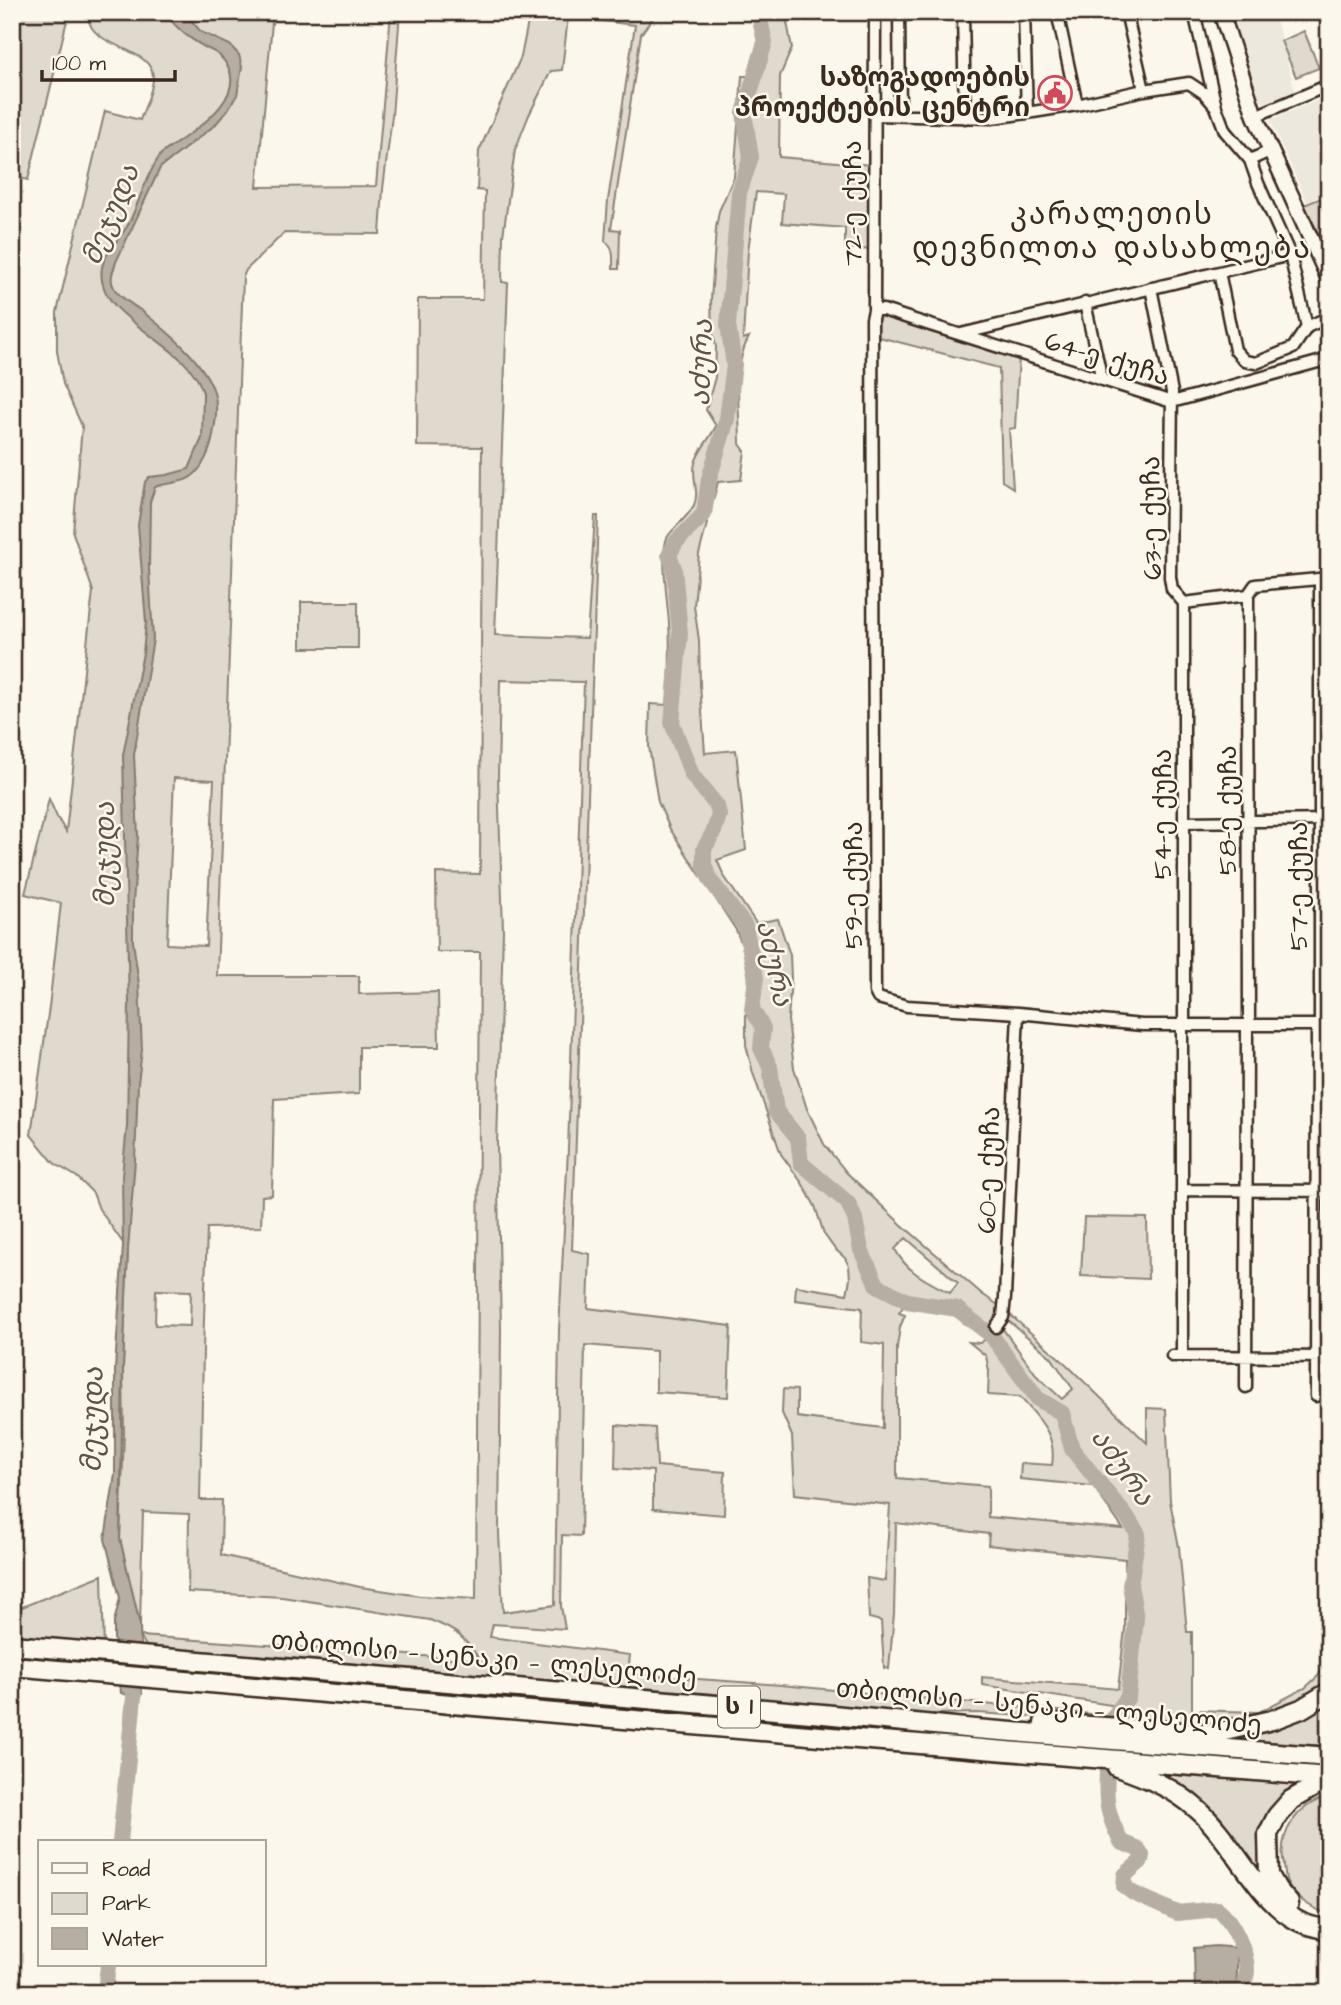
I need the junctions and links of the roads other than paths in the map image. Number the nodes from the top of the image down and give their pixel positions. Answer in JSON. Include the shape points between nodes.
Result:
{"nodes":[{"id":1,"x":875,"y":12,"type":"edge"},
{"id":2,"x":899,"y":12,"type":"edge"},
{"id":3,"x":963,"y":12,"type":"edge"},
{"id":4,"x":1024,"y":12,"type":"edge"},
{"id":5,"x":1058,"y":12,"type":"edge"},
{"id":6,"x":1126,"y":12,"type":"edge"},
{"id":7,"x":1194,"y":12,"type":"edge"},
{"id":8,"x":1221,"y":12,"type":"edge"},
{"id":9,"x":1329,"y":85,"type":"edge"},
{"id":10,"x":1144,"y":90,"type":"junction"},
{"id":11,"x":1077,"y":105,"type":"junction"},
{"id":12,"x":1216,"y":107,"type":"junction"},
{"id":13,"x":1027,"y":113,"type":"junction"},
{"id":14,"x":875,"y":116,"type":"junction"},
{"id":15,"x":900,"y":116,"type":"junction"},
{"id":16,"x":1255,"y":117,"type":"junction"},
{"id":17,"x":965,"y":118,"type":"junction"},
{"id":18,"x":1272,"y":150,"type":"junction"},
{"id":19,"x":1250,"y":160,"type":"junction"},
{"id":20,"x":1290,"y":255,"type":"junction"},
{"id":21,"x":1219,"y":272,"type":"junction"},
{"id":22,"x":1329,"y":279,"type":"edge"},
{"id":23,"x":1151,"y":288,"type":"junction"},
{"id":24,"x":1085,"y":303,"type":"junction"},
{"id":25,"x":873,"y":314,"type":"junction"},
{"id":26,"x":1329,"y":317,"type":"edge"},
{"id":27,"x":1307,"y":327,"type":"junction"},
{"id":28,"x":961,"y":334,"type":"junction"},
{"id":29,"x":1329,"y":359,"type":"edge"},
{"id":30,"x":1256,"y":363,"type":"junction"},
{"id":31,"x":1258,"y":379,"type":"junction"},
{"id":32,"x":1102,"y":380,"type":"junction"},
{"id":33,"x":1172,"y":402,"type":"junction"},
{"id":34,"x":1324,"y":579,"type":"edge"},
{"id":35,"x":1248,"y":595,"type":"junction"},
{"id":36,"x":1184,"y":603,"type":"junction"},
{"id":37,"x":1324,"y":820,"type":"edge"},
{"id":38,"x":1250,"y":821,"type":"junction"},
{"id":39,"x":1184,"y":822,"type":"junction"},
{"id":40,"x":1018,"y":1013,"type":"junction"},
{"id":41,"x":1183,"y":1025,"type":"junction"},
{"id":42,"x":1248,"y":1025,"type":"junction"},
{"id":43,"x":1322,"y":1025,"type":"edge"},
{"id":44,"x":1182,"y":1190,"type":"junction"},
{"id":45,"x":1247,"y":1191,"type":"junction"},
{"id":46,"x":1316,"y":1191,"type":"junction"},
{"id":47,"x":1329,"y":1191,"type":"edge"},
{"id":48,"x":996,"y":1326,"type":"dead end"},
{"id":49,"x":1247,"y":1357,"type":"junction"},
{"id":50,"x":1316,"y":1357,"type":"junction"},
{"id":51,"x":1329,"y":1357,"type":"edge"},
{"id":52,"x":1246,"y":1387,"type":"dead end"},
{"id":53,"x":1316,"y":1396,"type":"dead end"},
{"id":54,"x":12,"y":1645,"type":"edge"},
{"id":55,"x":12,"y":1666,"type":"edge"},
{"id":56,"x":1329,"y":1692,"type":"edge"},
{"id":57,"x":975,"y":1729,"type":"junction"},
{"id":58,"x":1329,"y":1757,"type":"edge"},
{"id":59,"x":1097,"y":1759,"type":"junction"},
{"id":60,"x":1329,"y":1777,"type":"edge"},
{"id":61,"x":1329,"y":1784,"type":"edge"},
{"id":62,"x":1329,"y":1921,"type":"edge"},
{"id":63,"x":1329,"y":1930,"type":"edge"}],
"edges":[{"from":1,"to":14,"type":"street","name":"72-ე ქუჩა"},
{"from":2,"to":15,"type":"street"},
{"from":3,"to":17,"type":"street"},
{"from":4,"to":13,"type":"street"},
{"from":5,"to":11,"type":"street"},
{"from":6,"to":10,"type":"street"},
{"from":7,"to":12,"type":"street"},
{"from":8,"to":16,"type":"main road"},
{"from":9,"to":16,"type":"street"},
{"from":10,"to":11,"type":"street"},
{"from":10,"to":12,"type":"street","via":[[1189,83]]},
{"from":11,"to":13,"type":"street"},
{"from":12,"to":19,"type":"street","via":[[1226,131]]},
{"from":13,"to":17,"type":"street"},
{"from":14,"to":15,"type":"street"},
{"from":14,"to":25,"type":"street","name":"72-ე ქუჩა"},
{"from":15,"to":17,"type":"street"},
{"from":16,"to":18,"type":"main road"},
{"from":18,"to":19,"type":"street"},
{"from":18,"to":22,"type":"main road"},
{"from":19,"to":20,"type":"street"},
{"from":20,"to":21,"type":"street"},
{"from":20,"to":27,"type":"street"},
{"from":21,"to":23,"type":"street"},
{"from":21,"to":30,"type":"street","via":[[1236,350],[1245,361]]},
{"from":23,"to":24,"type":"street"},
{"from":23,"to":33,"type":"street","name":"63-ე ქუჩა"},
{"from":24,"to":28,"type":"street"},
{"from":24,"to":32,"type":"street"},
{"from":25,"to":28,"type":"street","name":"64-ე ქუჩა","via":[[883,310]]},
{"from":25,"to":40,"type":"street","name":"59-ე ქუჩა","via":[[875,992],[878,998],[907,1006]]},
{"from":26,"to":27,"type":"street"},
{"from":27,"to":30,"type":"street","via":[[1293,348]]},
{"from":28,"to":32,"type":"street","name":"64-ე ქუჩა"},
{"from":29,"to":31,"type":"street","name":"64-ე ქუჩა"},
{"from":30,"to":31,"type":"street"},
{"from":31,"to":33,"type":"street","name":"64-ე ქუჩა"},
{"from":32,"to":33,"type":"street","name":"64-ე ქუჩა"},
{"from":33,"to":36,"type":"street","name":"63-ე ქუჩა","via":[[1170,576],[1172,589]]},
{"from":34,"to":35,"type":"street","name":"63-ე ქუჩა","via":[[1255,585]]},
{"from":34,"to":37,"type":"street","name":"57-ე ქუჩა"},
{"from":35,"to":36,"type":"street","name":"63-ე ქუჩა"},
{"from":35,"to":38,"type":"street","name":"58-ე ქუჩა"},
{"from":36,"to":39,"type":"street","name":"54-ე ქუჩა"},
{"from":37,"to":38,"type":"street"},
{"from":37,"to":43,"type":"street","name":"57-ე ქუჩა"},
{"from":38,"to":39,"type":"street"},
{"from":38,"to":42,"type":"street","name":"58-ე ქუჩა"},
{"from":39,"to":41,"type":"street","name":"54-ე ქუჩა"},
{"from":40,"to":41,"type":"street","name":"59-ე ქუჩა"},
{"from":40,"to":48,"type":"street","name":"60-ე ქუჩა","via":[[1005,1297],[1003,1317]]},
{"from":41,"to":42,"type":"street","name":"59-ე ქუჩა"},
{"from":41,"to":44,"type":"street","name":"54-ე ქუჩა"},
{"from":42,"to":43,"type":"street","name":"59-ე ქუჩა"},
{"from":42,"to":45,"type":"street","name":"58-ე ქუჩა"},
{"from":43,"to":46,"type":"street","name":"57-ე ქუჩა"},
{"from":44,"to":45,"type":"street"},
{"from":44,"to":49,"type":"street","name":"54-ე ქუჩა","via":[[1177,1356]]},
{"from":45,"to":46,"type":"street"},
{"from":45,"to":49,"type":"street","name":"58-ე ქუჩა"},
{"from":46,"to":47,"type":"street"},
{"from":46,"to":50,"type":"street","name":"57-ე ქუჩა"},
{"from":49,"to":50,"type":"street","name":"54-ე ქუჩა"},
{"from":49,"to":52,"type":"street","name":"58-ე ქუჩა"},
{"from":50,"to":51,"type":"street","name":"54-ე ქუჩა"},
{"from":50,"to":53,"type":"street","name":"57-ე ქუჩა"},
{"from":54,"to":57,"type":"highway","name":"თბილისი — სენაკი — ლესელიძე","number":"ს 1"},
{"from":55,"to":59,"type":"highway","name":"თბილისი — სენაკი — ლესელიძე","number":"ს 1"},
{"from":56,"to":57,"type":"highway","via":[[1272,1720],[1212,1734],[1008,1721]]},
{"from":57,"to":58,"type":"highway","name":"თბილისი — სენაკი — ლესელიძე","number":"ს 1"},
{"from":59,"to":60,"type":"highway","name":"თბილისი — სენაკი — ლესელიძე","number":"ს 1"},
{"from":59,"to":63,"type":"highway","via":[[1152,1779],[1183,1798],[1221,1834],[1277,1906],[1297,1920]]},
{"from":61,"to":62,"type":"highway","via":[[1317,1785],[1291,1800],[1268,1834],[1269,1875],[1278,1889],[1301,1913]]}]}
